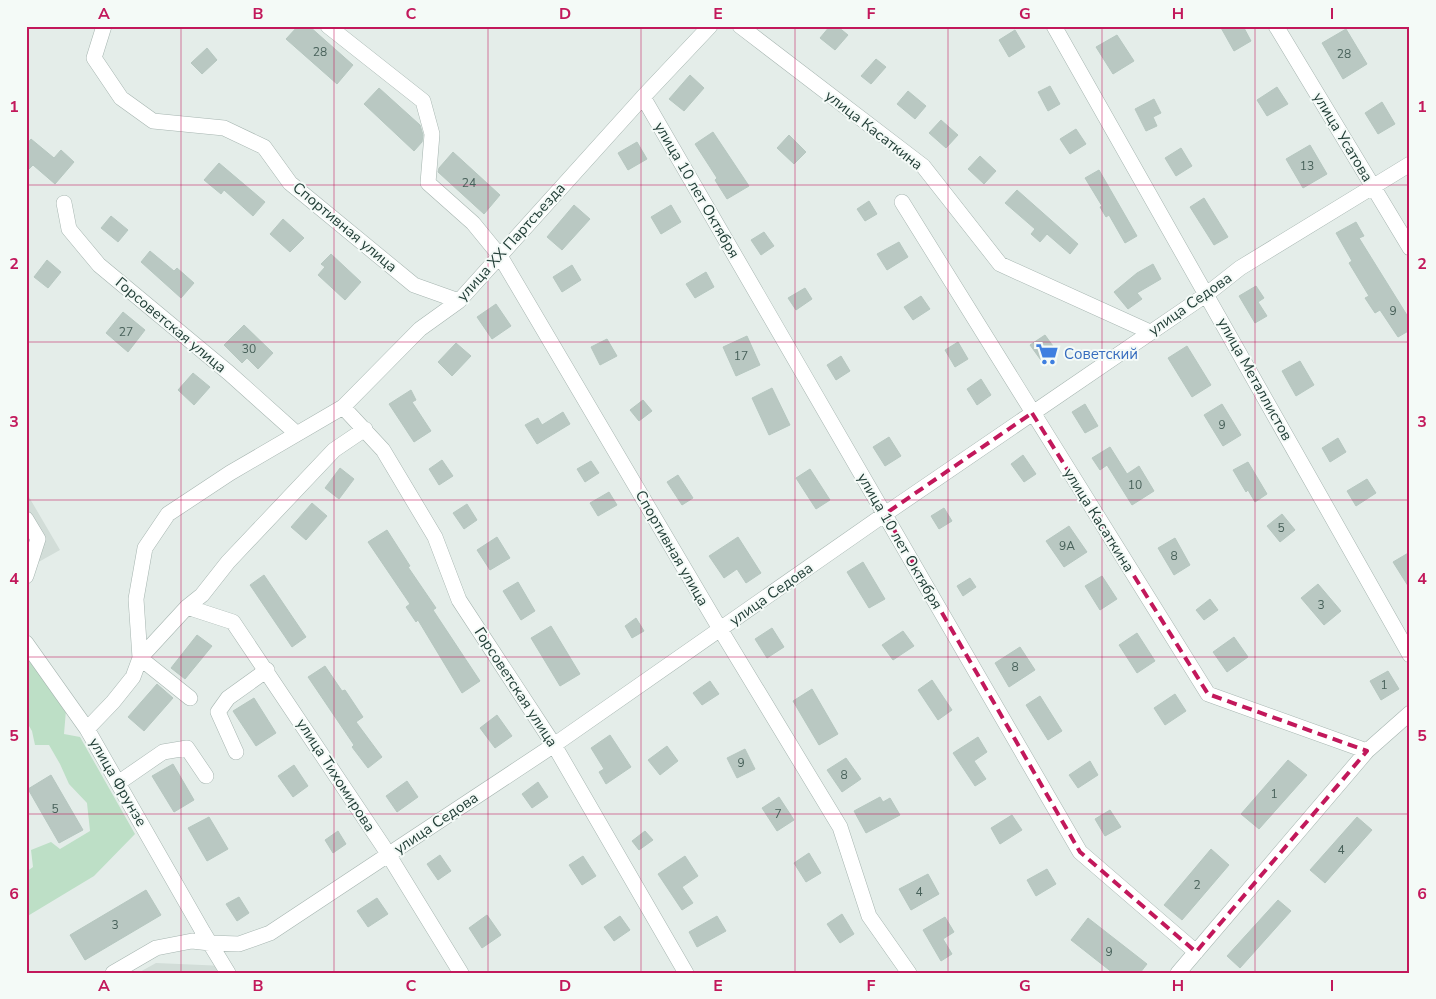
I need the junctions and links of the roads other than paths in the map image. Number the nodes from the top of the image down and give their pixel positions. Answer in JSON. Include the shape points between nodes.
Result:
{"nodes":[{"id":1,"x":104,"y":26,"type":"edge"},
{"id":2,"x":328,"y":26,"type":"edge"},
{"id":3,"x":710,"y":26,"type":"edge"},
{"id":4,"x":740,"y":26,"type":"edge"},
{"id":5,"x":1054,"y":26,"type":"edge"},
{"id":6,"x":1276,"y":26,"type":"edge"},
{"id":7,"x":643,"y":97,"type":"junction"},
{"id":8,"x":1410,"y":164,"type":"edge"},
{"id":9,"x":1373,"y":186,"type":"junction"},
{"id":10,"x":902,"y":202,"type":"dead end"},
{"id":11,"x":64,"y":203,"type":"dead end"},
{"id":12,"x":1410,"y":248,"type":"edge"},
{"id":13,"x":500,"y":256,"type":"junction"},
{"id":14,"x":1207,"y":294,"type":"junction"},
{"id":15,"x":459,"y":301,"type":"junction"},
{"id":16,"x":1150,"y":332,"type":"junction"},
{"id":17,"x":343,"y":407,"type":"junction"},
{"id":18,"x":1032,"y":414,"type":"junction"},
{"id":19,"x":365,"y":429,"type":"junction"},
{"id":20,"x":296,"y":433,"type":"junction"},
{"id":21,"x":884,"y":514,"type":"junction"},
{"id":22,"x":26,"y":519,"type":"edge"},
{"id":23,"x":32,"y":543,"type":"edge"},
{"id":24,"x":26,"y":576,"type":"edge"},
{"id":25,"x":187,"y":607,"type":"junction"},
{"id":26,"x":720,"y":629,"type":"junction"},
{"id":27,"x":26,"y":643,"type":"edge"},
{"id":28,"x":1410,"y":655,"type":"edge"},
{"id":29,"x":140,"y":658,"type":"junction"},
{"id":30,"x":267,"y":670,"type":"junction"},
{"id":31,"x":190,"y":698,"type":"dead end"},
{"id":32,"x":1410,"y":713,"type":"edge"},
{"id":33,"x":87,"y":730,"type":"junction"},
{"id":34,"x":554,"y":745,"type":"junction"},
{"id":35,"x":1367,"y":751,"type":"junction"},
{"id":36,"x":236,"y":752,"type":"dead end"},
{"id":37,"x":206,"y":776,"type":"dead end"},
{"id":38,"x":118,"y":783,"type":"junction"},
{"id":39,"x":388,"y":855,"type":"junction"},
{"id":40,"x":210,"y":944,"type":"junction"},
{"id":41,"x":1196,"y":952,"type":"junction"},
{"id":42,"x":113,"y":973,"type":"edge"},
{"id":43,"x":228,"y":973,"type":"edge"},
{"id":44,"x":461,"y":973,"type":"edge"},
{"id":45,"x":686,"y":973,"type":"edge"},
{"id":46,"x":909,"y":973,"type":"edge"},
{"id":47,"x":1178,"y":973,"type":"edge"}],
"edges":[{"from":1,"to":15,"type":"street","name":"Спортивная улица","via":[[94,58],[121,98],[153,121],[224,128],[264,147],[290,183],[414,285]]},
{"from":2,"to":13,"type":"street","name":"Спортивная улица","via":[[423,102],[432,134],[428,183],[473,223]]},
{"from":3,"to":7,"type":"street","name":"улица XX Партсъезда"},
{"from":4,"to":16,"type":"street","name":"улица Касаткина","via":[[924,166],[1000,264]]},
{"from":5,"to":14,"type":"street","name":"улица Металлистов"},
{"from":6,"to":9,"type":"street","name":"улица Усатова"},
{"from":7,"to":13,"type":"street","name":"улица XX Партсъезда"},
{"from":7,"to":21,"type":"street","name":"улица 10 лет Октября"},
{"from":8,"to":9,"type":"street","name":"улица Седова"},
{"from":9,"to":12,"type":"street","name":"улица Усатова"},
{"from":9,"to":14,"type":"street","name":"улица Седова","via":[[1240,268]]},
{"from":10,"to":18,"type":"street","name":"улица Касаткина"},
{"from":11,"to":20,"type":"street","name":"Горсоветская улица","via":[[69,229],[99,266]]},
{"from":13,"to":15,"type":"street","name":"улица XX Партсъезда"},
{"from":13,"to":26,"type":"street","name":"Спортивная улица"},
{"from":14,"to":16,"type":"street","name":"улица Седова"},
{"from":14,"to":28,"type":"street","name":"улица Металлистов"},
{"from":15,"to":17,"type":"street","name":"улица XX Партсъезда","via":[[420,329]]},
{"from":16,"to":18,"type":"street","name":"улица Седова"},
{"from":17,"to":19,"type":"street","name":"Горсоветская улица"},
{"from":17,"to":20,"type":"street","name":"улица XX Партсъезда"},
{"from":18,"to":21,"type":"street","name":"улица Седова"},
{"from":18,"to":35,"type":"street","name":"улица Касаткина","via":[[1208,694]]},
{"from":19,"to":25,"type":"street","name":"улица Фрунзе","via":[[334,450]]},
{"from":19,"to":34,"type":"street","name":"Горсоветская улица","via":[[383,450],[435,537],[459,600]]},
{"from":20,"to":29,"type":"street","name":"улица XX Партсъезда","via":[[168,514],[145,548],[136,599]]},
{"from":21,"to":26,"type":"street","name":"улица Седова"},
{"from":21,"to":41,"type":"street","name":"улица 10 лет Октября","via":[[1080,852]]},
{"from":22,"to":23,"type":"street"},
{"from":23,"to":24,"type":"street"},
{"from":25,"to":29,"type":"street","name":"улица Фрунзе"},
{"from":25,"to":30,"type":"street","name":"улица Тихомирова","via":[[233,622]]},
{"from":26,"to":34,"type":"street","name":"улица Седова"},
{"from":26,"to":46,"type":"street","name":"Спортивная улица","via":[[840,827],[869,916]]},
{"from":27,"to":33,"type":"street"},
{"from":29,"to":31,"type":"street"},
{"from":29,"to":33,"type":"street","name":"улица Фрунзе","via":[[133,676]]},
{"from":30,"to":36,"type":"street","via":[[228,698],[218,712]]},
{"from":30,"to":39,"type":"street","name":"улица Тихомирова"},
{"from":32,"to":35,"type":"street"},
{"from":33,"to":38,"type":"street","name":"улица Фрунзе"},
{"from":34,"to":39,"type":"street","name":"улица Седова"},
{"from":34,"to":45,"type":"street","name":"Горсоветская улица"},
{"from":35,"to":41,"type":"street"},
{"from":37,"to":38,"type":"street","via":[[187,748],[163,752]]},
{"from":38,"to":40,"type":"street","name":"улица Фрунзе"},
{"from":39,"to":40,"type":"street","name":"улица Седова","via":[[270,933],[240,944]]},
{"from":39,"to":44,"type":"street","name":"улица Тихомирова"},
{"from":40,"to":42,"type":"street","name":"улица Седова","via":[[192,941],[156,948]]},
{"from":40,"to":43,"type":"street","name":"улица Фрунзе"},
{"from":41,"to":47,"type":"street"}]}
